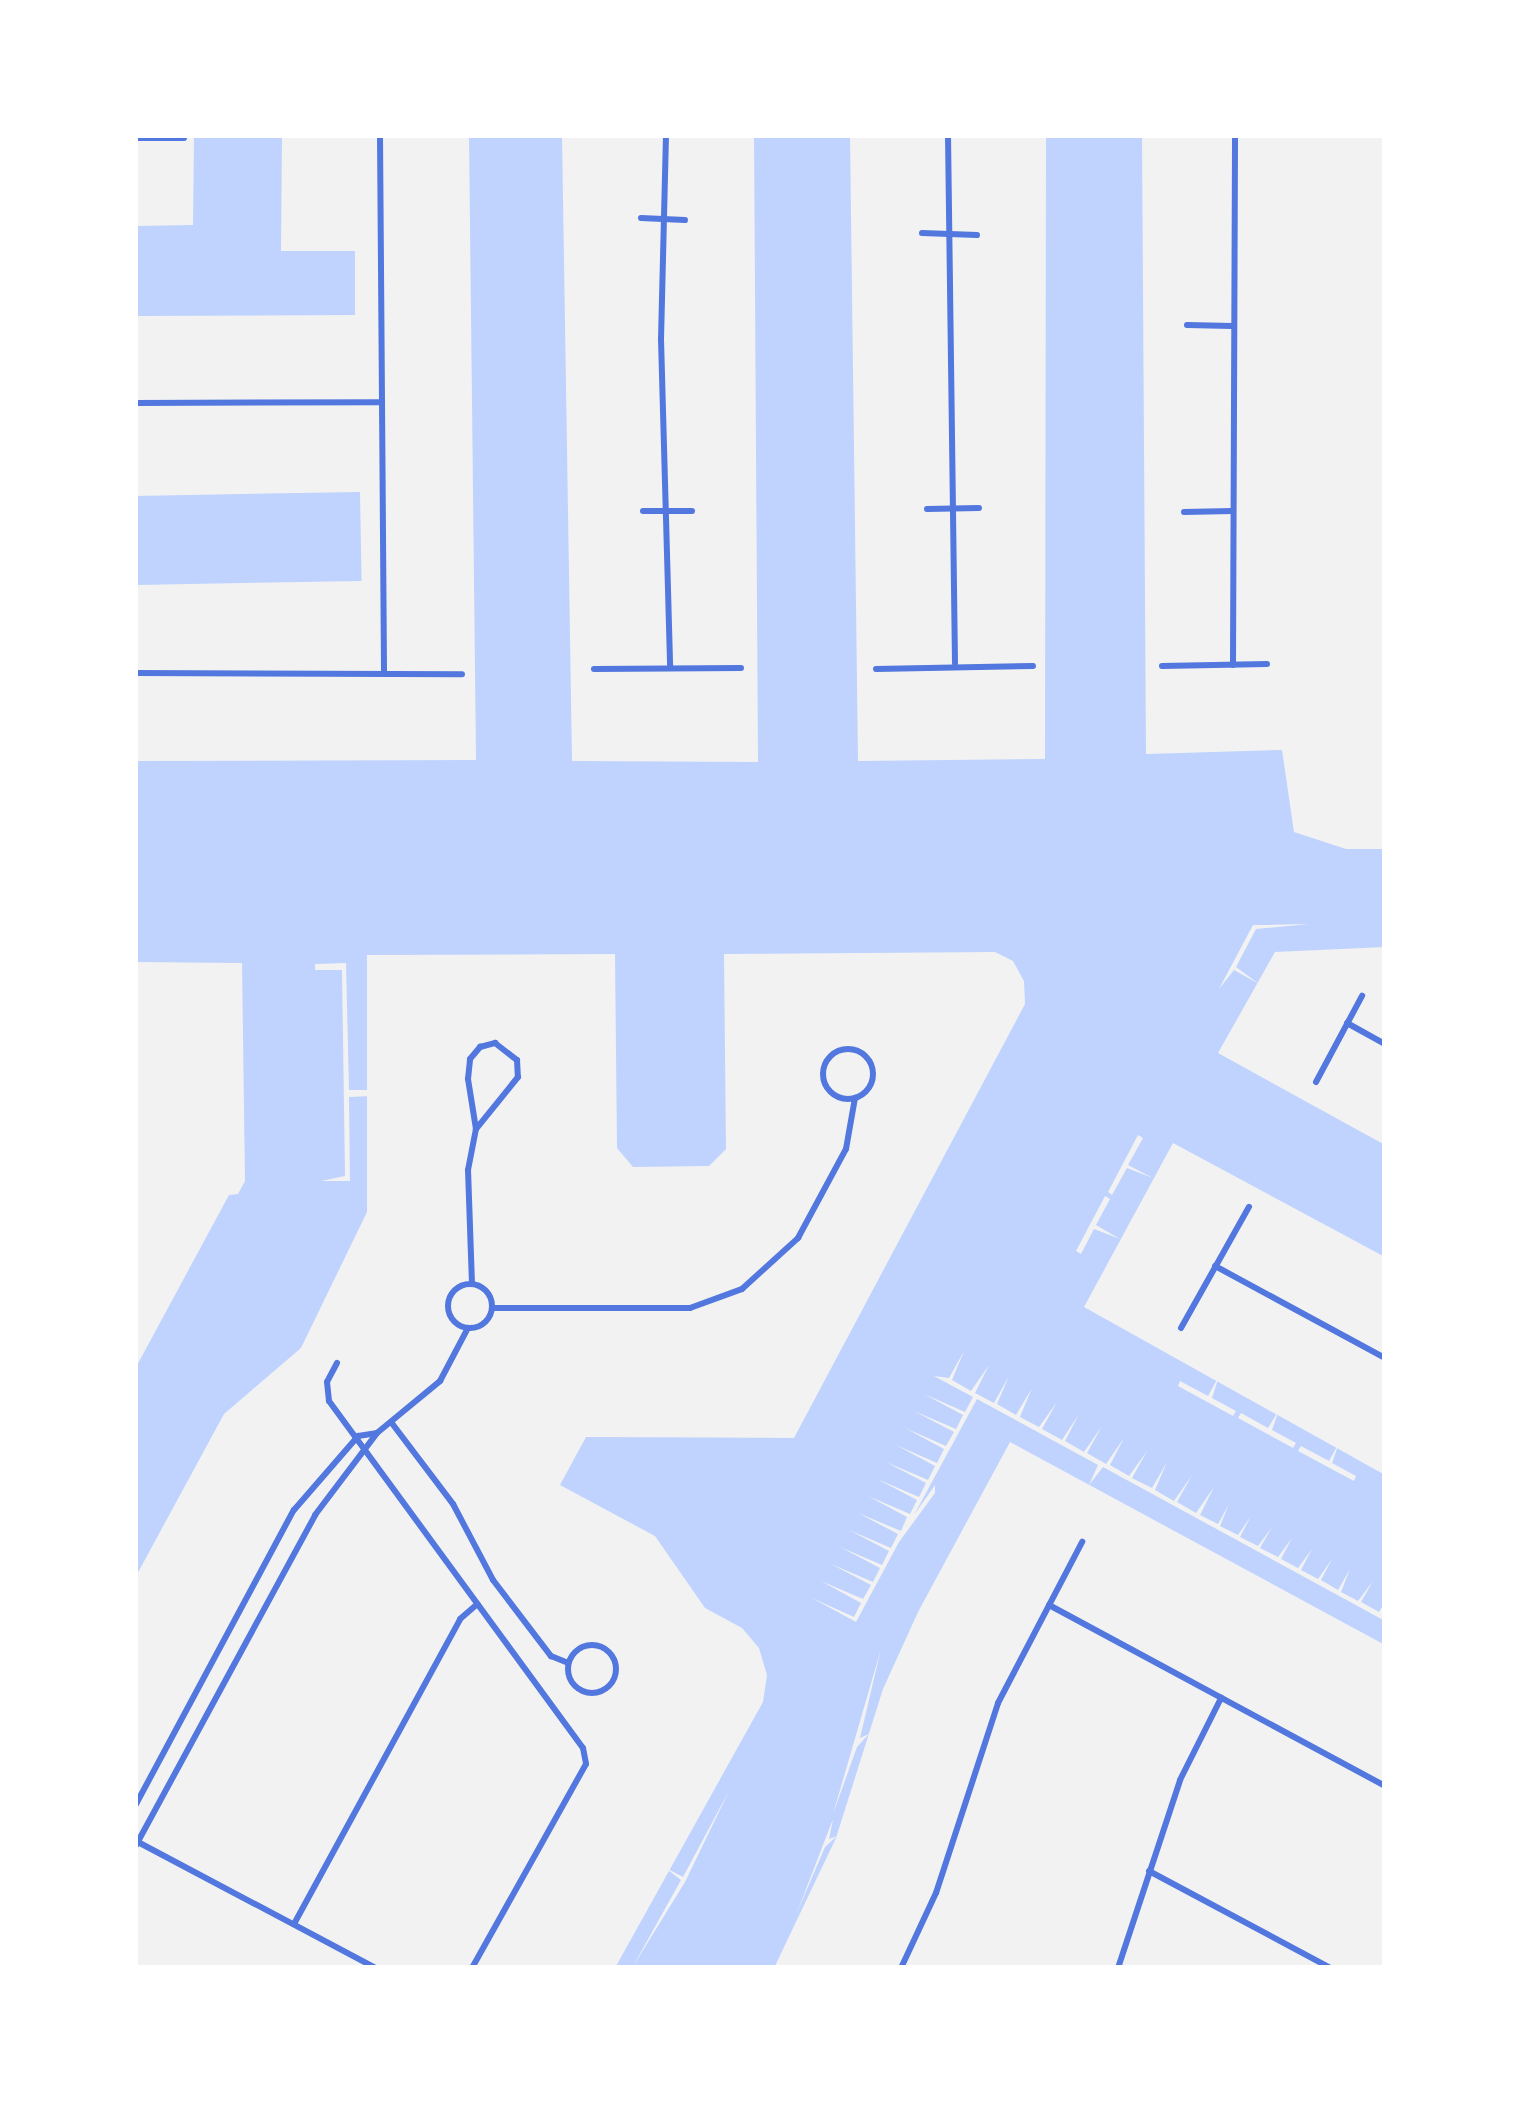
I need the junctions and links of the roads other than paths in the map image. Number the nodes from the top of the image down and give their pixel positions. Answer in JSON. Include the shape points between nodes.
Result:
{"nodes":[{"id":1,"x":380,"y":135,"type":"edge"},
{"id":2,"x":666,"y":135,"type":"edge"},
{"id":3,"x":948,"y":135,"type":"edge"},
{"id":4,"x":1235,"y":135,"type":"edge"},
{"id":5,"x":135,"y":138,"type":"edge"},
{"id":6,"x":184,"y":138,"type":"dead end"},
{"id":7,"x":641,"y":218,"type":"dead end"},
{"id":8,"x":666,"y":219,"type":"junction"},
{"id":9,"x":686,"y":220,"type":"dead end"},
{"id":10,"x":922,"y":233,"type":"dead end"},
{"id":11,"x":950,"y":235,"type":"junction"},
{"id":12,"x":976,"y":235,"type":"dead end"},
{"id":13,"x":1187,"y":326,"type":"dead end"},
{"id":14,"x":1232,"y":326,"type":"junction"},
{"id":15,"x":382,"y":402,"type":"junction"},
{"id":16,"x":135,"y":403,"type":"edge"},
{"id":17,"x":979,"y":508,"type":"dead end"},
{"id":18,"x":928,"y":509,"type":"dead end"},
{"id":19,"x":954,"y":509,"type":"junction"},
{"id":20,"x":670,"y":510,"type":"junction"},
{"id":21,"x":692,"y":511,"type":"dead end"},
{"id":22,"x":1232,"y":511,"type":"junction"},
{"id":23,"x":643,"y":512,"type":"dead end"},
{"id":24,"x":1184,"y":512,"type":"dead end"},
{"id":25,"x":954,"y":663,"type":"junction"},
{"id":26,"x":1266,"y":664,"type":"dead end"},
{"id":27,"x":1233,"y":665,"type":"junction"},
{"id":28,"x":1033,"y":666,"type":"dead end"},
{"id":29,"x":1162,"y":666,"type":"dead end"},
{"id":30,"x":670,"y":668,"type":"junction"},
{"id":31,"x":741,"y":668,"type":"dead end"},
{"id":32,"x":594,"y":669,"type":"dead end"},
{"id":33,"x":876,"y":669,"type":"dead end"},
{"id":34,"x":135,"y":672,"type":"edge"},
{"id":35,"x":384,"y":672,"type":"junction"},
{"id":36,"x":462,"y":674,"type":"dead end"},
{"id":37,"x":1362,"y":996,"type":"dead end"},
{"id":38,"x":1348,"y":1023,"type":"junction"},
{"id":39,"x":1385,"y":1044,"type":"edge"},
{"id":40,"x":1316,"y":1082,"type":"dead end"},
{"id":41,"x":855,"y":1098,"type":"junction"},
{"id":42,"x":476,"y":1129,"type":"junction"},
{"id":43,"x":1248,"y":1207,"type":"dead end"},
{"id":44,"x":1215,"y":1266,"type":"junction"},
{"id":45,"x":472,"y":1284,"type":"junction"},
{"id":46,"x":492,"y":1308,"type":"junction"},
{"id":47,"x":468,"y":1328,"type":"junction"},
{"id":48,"x":1182,"y":1328,"type":"dead end"},
{"id":49,"x":1385,"y":1358,"type":"edge"},
{"id":50,"x":337,"y":1363,"type":"dead end"},
{"id":51,"x":391,"y":1422,"type":"junction"},
{"id":52,"x":378,"y":1433,"type":"junction"},
{"id":53,"x":358,"y":1436,"type":"junction"},
{"id":54,"x":370,"y":1450,"type":"junction"},
{"id":55,"x":1082,"y":1542,"type":"dead end"},
{"id":56,"x":478,"y":1604,"type":"junction"},
{"id":57,"x":1049,"y":1605,"type":"junction"},
{"id":58,"x":568,"y":1663,"type":"junction"},
{"id":59,"x":1221,"y":1698,"type":"junction"},
{"id":60,"x":1385,"y":1786,"type":"edge"},
{"id":61,"x":135,"y":1806,"type":"edge"},
{"id":62,"x":136,"y":1843,"type":"edge"},
{"id":63,"x":1149,"y":1871,"type":"junction"},
{"id":64,"x":294,"y":1924,"type":"junction"},
{"id":65,"x":376,"y":1968,"type":"edge"},
{"id":66,"x":472,"y":1968,"type":"edge"},
{"id":67,"x":902,"y":1968,"type":"edge"},
{"id":68,"x":1118,"y":1968,"type":"edge"},
{"id":69,"x":1331,"y":1968,"type":"edge"}],
"edges":[{"from":1,"to":15,"type":"street"},
{"from":2,"to":8,"type":"street"},
{"from":3,"to":11,"type":"street"},
{"from":4,"to":14,"type":"street"},
{"from":5,"to":6,"type":"street"},
{"from":7,"to":8,"type":"street"},
{"from":8,"to":9,"type":"street"},
{"from":8,"to":20,"type":"street","via":[[661,339]]},
{"from":10,"to":11,"type":"street"},
{"from":11,"to":12,"type":"street"},
{"from":11,"to":19,"type":"street"},
{"from":13,"to":14,"type":"street"},
{"from":14,"to":22,"type":"street"},
{"from":15,"to":16,"type":"street"},
{"from":15,"to":35,"type":"street"},
{"from":17,"to":19,"type":"street"},
{"from":18,"to":19,"type":"street"},
{"from":19,"to":25,"type":"street"},
{"from":20,"to":21,"type":"street"},
{"from":20,"to":23,"type":"street"},
{"from":20,"to":30,"type":"street"},
{"from":22,"to":24,"type":"street"},
{"from":22,"to":27,"type":"street"},
{"from":25,"to":28,"type":"street"},
{"from":25,"to":33,"type":"street"},
{"from":26,"to":27,"type":"street"},
{"from":27,"to":29,"type":"street"},
{"from":30,"to":31,"type":"street"},
{"from":30,"to":32,"type":"street"},
{"from":34,"to":35,"type":"street"},
{"from":35,"to":36,"type":"street"},
{"from":37,"to":38,"type":"street"},
{"from":38,"to":39,"type":"street"},
{"from":38,"to":40,"type":"street"},
{"from":41,"to":41,"type":"street","via":[[868,1089],[872,1066],[855,1050],[838,1051],[823,1070],[826,1086],[838,1097]]},
{"from":41,"to":46,"type":"street","via":[[846,1149],[798,1238],[742,1290],[690,1308]]},
{"from":42,"to":42,"type":"street","via":[[518,1077],[517,1060],[496,1043],[480,1047],[470,1060]]},
{"from":42,"to":45,"type":"street","via":[[468,1170]]},
{"from":43,"to":44,"type":"street"},
{"from":44,"to":48,"type":"street"},
{"from":44,"to":49,"type":"street"},
{"from":45,"to":46,"type":"street","via":[[485,1289]]},
{"from":45,"to":47,"type":"street","via":[[452,1293],[448,1308]]},
{"from":46,"to":47,"type":"street","via":[[486,1321]]},
{"from":47,"to":51,"type":"street","via":[[440,1381]]},
{"from":50,"to":53,"type":"street","via":[[327,1382],[328,1401]]},
{"from":51,"to":52,"type":"street"},
{"from":51,"to":58,"type":"street","via":[[453,1504],[493,1580],[551,1656]]},
{"from":52,"to":53,"type":"street"},
{"from":52,"to":54,"type":"street"},
{"from":53,"to":54,"type":"street"},
{"from":53,"to":61,"type":"street","via":[[294,1510]]},
{"from":54,"to":56,"type":"street"},
{"from":54,"to":62,"type":"street","via":[[315,1516]]},
{"from":55,"to":57,"type":"street"},
{"from":56,"to":64,"type":"street","via":[[460,1619]]},
{"from":56,"to":66,"type":"street","via":[[583,1748],[586,1764]]},
{"from":57,"to":59,"type":"street"},
{"from":57,"to":67,"type":"street","via":[[998,1704],[936,1893]]},
{"from":58,"to":58,"type":"street","via":[[570,1679],[590,1693],[605,1689],[615,1676],[614,1660],[598,1645],[583,1646]]},
{"from":59,"to":60,"type":"street"},
{"from":59,"to":63,"type":"street","via":[[1180,1780]]},
{"from":62,"to":64,"type":"street"},
{"from":63,"to":68,"type":"street"},
{"from":63,"to":69,"type":"street"},
{"from":64,"to":65,"type":"street"}]}
